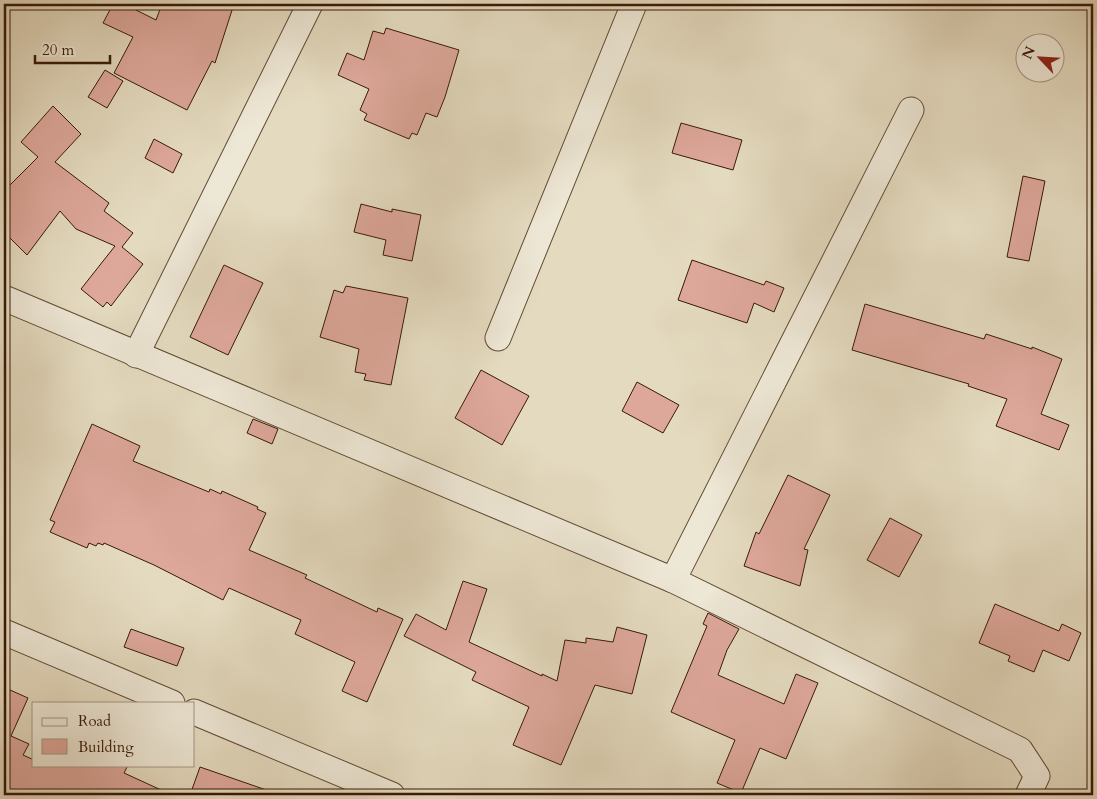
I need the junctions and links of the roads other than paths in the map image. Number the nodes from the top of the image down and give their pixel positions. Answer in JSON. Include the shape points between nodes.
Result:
{"nodes":[{"id":1,"x":310,"y":4,"type":"edge"},
{"id":2,"x":634,"y":4,"type":"edge"},
{"id":3,"x":911,"y":110,"type":"dead end"},
{"id":4,"x":4,"y":298,"type":"edge"},
{"id":5,"x":498,"y":338,"type":"dead end"},
{"id":6,"x":136,"y":355,"type":"junction"},
{"id":7,"x":673,"y":580,"type":"junction"},
{"id":8,"x":4,"y":632,"type":"edge"},
{"id":9,"x":170,"y":702,"type":"edge"},
{"id":10,"x":195,"y":712,"type":"edge"},
{"id":11,"x":392,"y":795,"type":"edge"},
{"id":12,"x":1028,"y":795,"type":"edge"}],
"edges":[{"from":1,"to":6,"type":"street"},
{"from":2,"to":5,"type":"street"},
{"from":3,"to":7,"type":"street"},
{"from":4,"to":6,"type":"street"},
{"from":6,"to":7,"type":"street"},
{"from":7,"to":12,"type":"street","via":[[1020,750],[1036,776]]},
{"from":8,"to":9,"type":"street"},
{"from":10,"to":11,"type":"street"}]}
